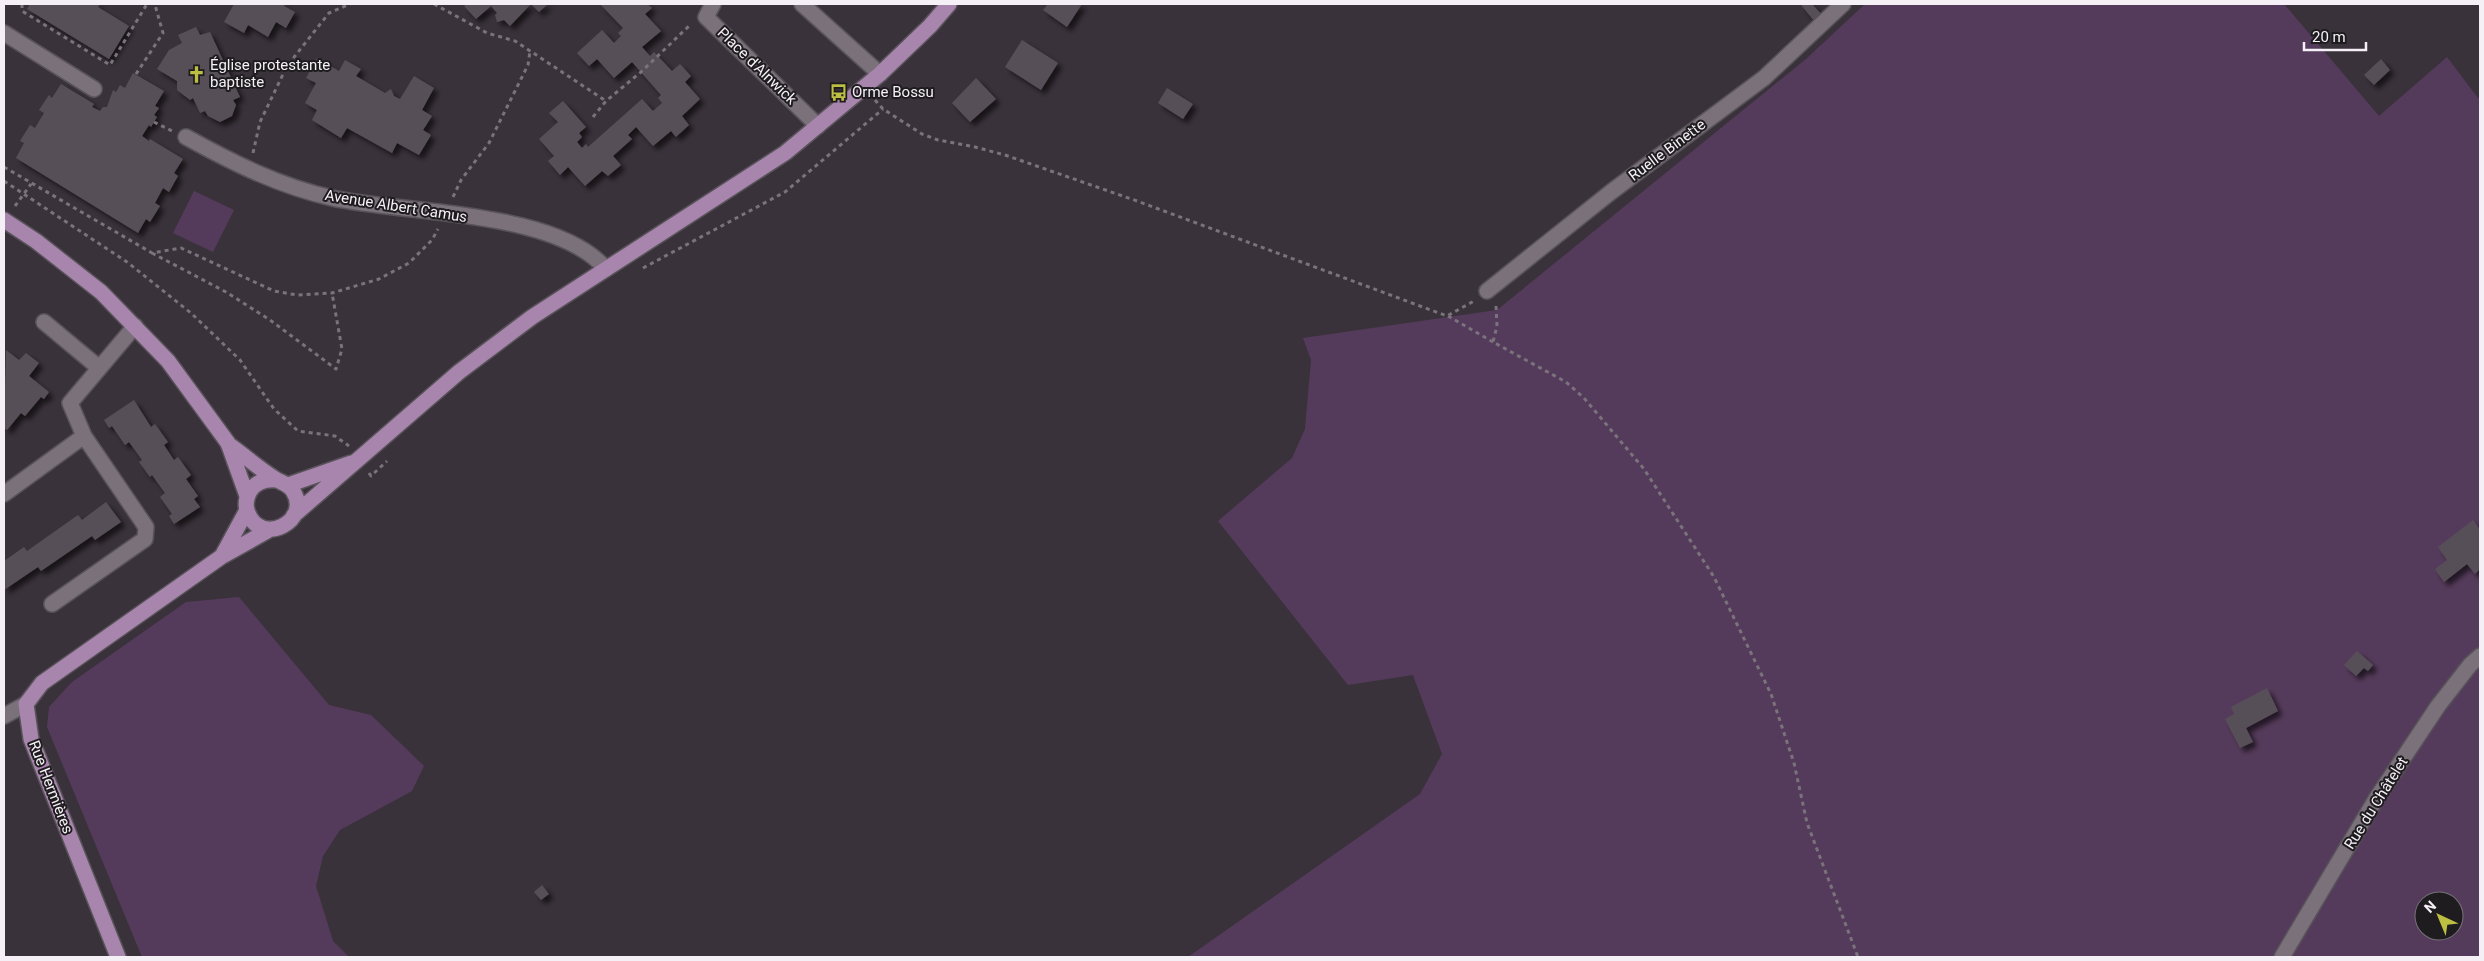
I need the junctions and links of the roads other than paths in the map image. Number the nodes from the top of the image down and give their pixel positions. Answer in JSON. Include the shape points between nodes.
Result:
{"nodes":[{"id":1,"x":802,"y":4,"type":"edge"},
{"id":2,"x":949,"y":4,"type":"edge"},
{"id":3,"x":1843,"y":4,"type":"edge"},
{"id":4,"x":709,"y":10,"type":"edge"},
{"id":5,"x":4,"y":33,"type":"edge"},
{"id":6,"x":880,"y":74,"type":"junction"},
{"id":7,"x":94,"y":89,"type":"dead end"},
{"id":8,"x":818,"y":126,"type":"junction"},
{"id":9,"x":186,"y":138,"type":"dead end"},
{"id":10,"x":4,"y":220,"type":"edge"},
{"id":11,"x":606,"y":269,"type":"junction"},
{"id":12,"x":1487,"y":291,"type":"road end"},
{"id":13,"x":44,"y":322,"type":"dead end"},
{"id":14,"x":135,"y":326,"type":"junction"},
{"id":15,"x":98,"y":367,"type":"junction"},
{"id":16,"x":84,"y":436,"type":"junction"},
{"id":17,"x":228,"y":443,"type":"junction"},
{"id":18,"x":360,"y":460,"type":"junction"},
{"id":19,"x":282,"y":482,"type":"junction"},
{"id":20,"x":4,"y":494,"type":"edge"},
{"id":21,"x":247,"y":503,"type":"junction"},
{"id":22,"x":294,"y":515,"type":"junction"},
{"id":23,"x":269,"y":530,"type":"junction"},
{"id":24,"x":221,"y":557,"type":"junction"},
{"id":25,"x":52,"y":604,"type":"dead end"},
{"id":26,"x":2480,"y":656,"type":"edge"},
{"id":27,"x":26,"y":704,"type":"junction"},
{"id":28,"x":4,"y":716,"type":"edge"},
{"id":29,"x":118,"y":957,"type":"edge"},
{"id":30,"x":2282,"y":957,"type":"edge"}],
"edges":[{"from":1,"to":6,"type":"street"},
{"from":2,"to":6,"type":"main road"},
{"from":3,"to":12,"type":"street","name":"Ruelle Binette","via":[[1764,78],[1611,192]]},
{"from":4,"to":8,"type":"street","name":"Place d'Alnwick"},
{"from":5,"to":7,"type":"street"},
{"from":6,"to":8,"type":"main road"},
{"from":8,"to":11,"type":"main road","via":[[754,174]]},
{"from":9,"to":11,"type":"street","name":"Avenue Albert Camus","via":[[276,183],[333,198],[446,213],[555,236],[580,246]]},
{"from":10,"to":14,"type":"main road","via":[[101,292]]},
{"from":11,"to":18,"type":"main road","via":[[532,317],[459,372]]},
{"from":13,"to":15,"type":"street"},
{"from":14,"to":15,"type":"street"},
{"from":14,"to":17,"type":"main road","via":[[168,361]]},
{"from":15,"to":16,"type":"street","via":[[70,403]]},
{"from":16,"to":20,"type":"street"},
{"from":16,"to":25,"type":"street","via":[[146,527],[145,540]]},
{"from":17,"to":19,"type":"main road"},
{"from":17,"to":21,"type":"main road"},
{"from":18,"to":19,"type":"main road"},
{"from":18,"to":22,"type":"main road"},
{"from":19,"to":21,"type":"main road","via":[[262,481],[256,484]]},
{"from":19,"to":22,"type":"main road","via":[[296,499]]},
{"from":21,"to":23,"type":"main road","via":[[255,524]]},
{"from":21,"to":24,"type":"main road"},
{"from":22,"to":23,"type":"main road","via":[[284,526]]},
{"from":23,"to":24,"type":"main road"},
{"from":24,"to":27,"type":"main road","via":[[42,683]]},
{"from":26,"to":30,"type":"street","name":"Rue du Châtelet","via":[[2438,706],[2376,799]]},
{"from":27,"to":28,"type":"street"},
{"from":27,"to":29,"type":"main road","name":"Rue Hermières","via":[[31,739]]}]}
